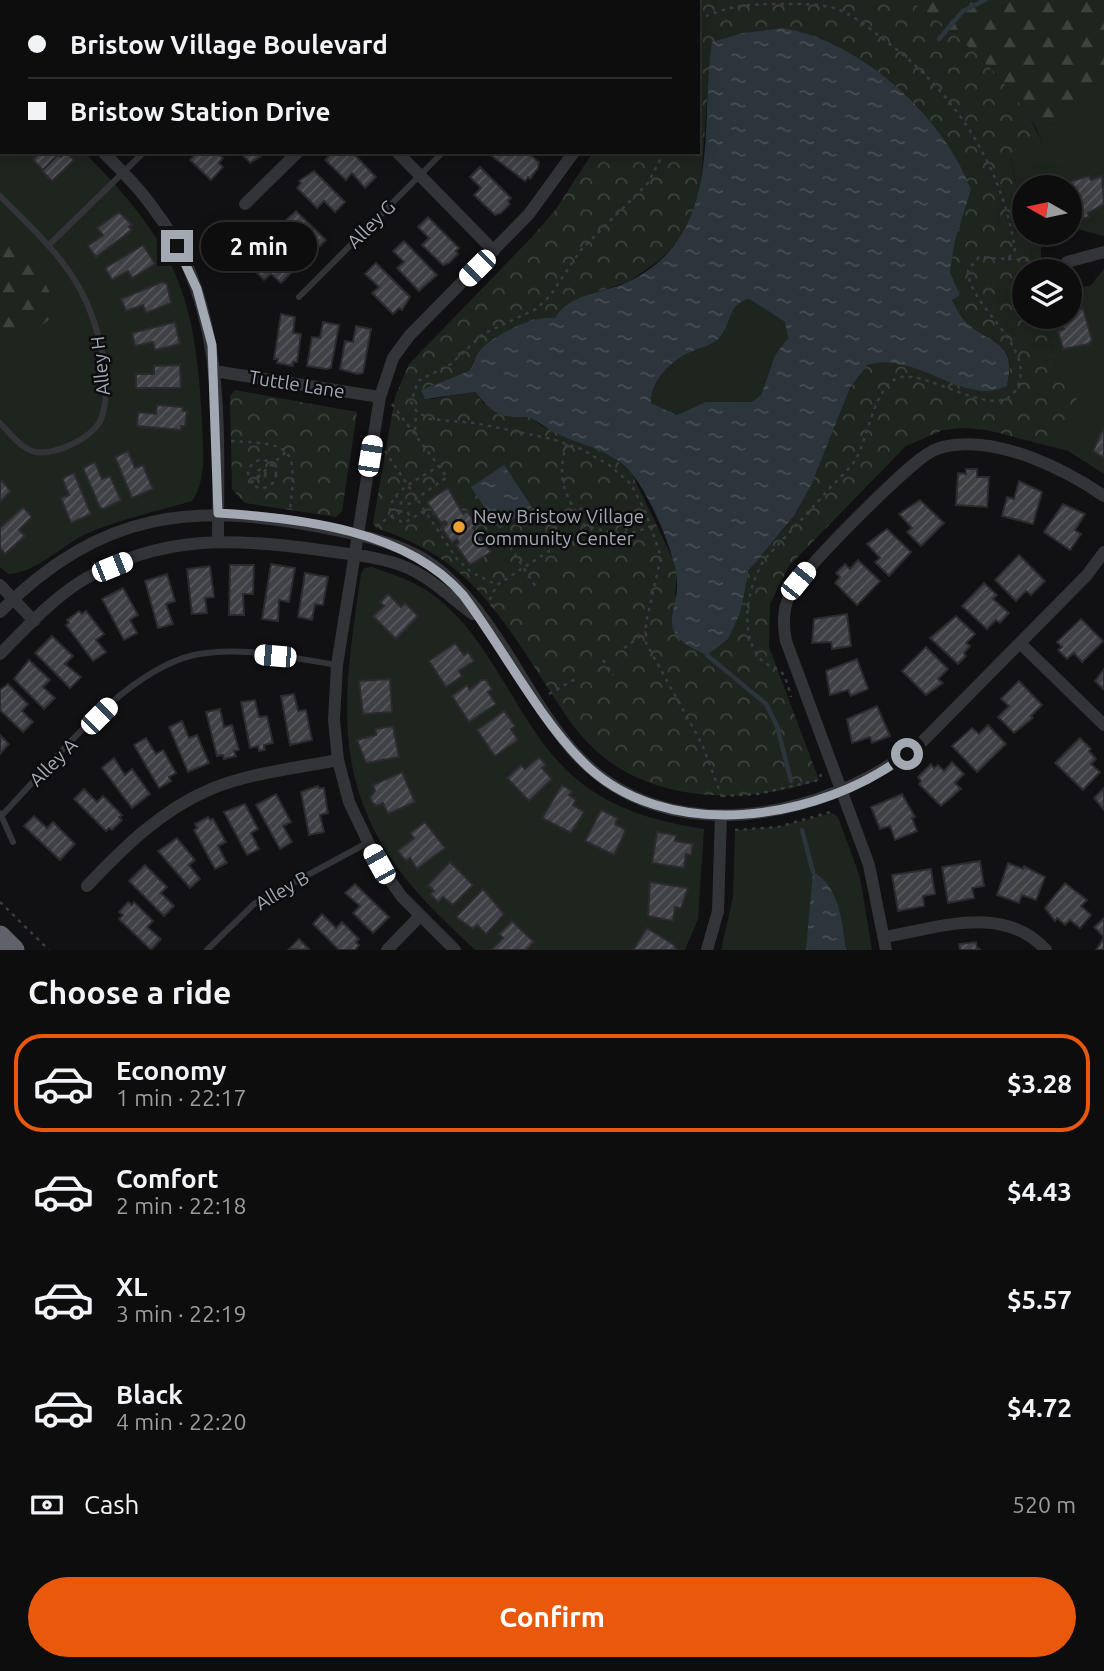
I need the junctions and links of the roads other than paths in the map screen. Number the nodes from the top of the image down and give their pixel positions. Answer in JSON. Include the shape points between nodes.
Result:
{"nodes":[{"id":1,"x":105,"y":154,"type":"edge"},
{"id":2,"x":142,"y":154,"type":"edge"},
{"id":3,"x":296,"y":154,"type":"edge"},
{"id":4,"x":399,"y":154,"type":"edge"},
{"id":5,"x":441,"y":154,"type":"edge"},
{"id":6,"x":573,"y":154,"type":"edge"},
{"id":7,"x":123,"y":173,"type":"junction"},
{"id":8,"x":420,"y":175,"type":"junction"},
{"id":9,"x":0,"y":196,"type":"edge"},
{"id":10,"x":245,"y":204,"type":"dead end"},
{"id":11,"x":49,"y":245,"type":"junction"},
{"id":12,"x":494,"y":251,"type":"junction"},
{"id":13,"x":1104,"y":252,"type":"edge"},
{"id":14,"x":1078,"y":259,"type":"edge"},
{"id":15,"x":299,"y":297,"type":"dead end"},
{"id":16,"x":214,"y":371,"type":"junction"},
{"id":17,"x":380,"y":397,"type":"junction"},
{"id":18,"x":0,"y":423,"type":"edge"},
{"id":19,"x":1104,"y":496,"type":"edge"},
{"id":20,"x":218,"y":513,"type":"junction"},
{"id":21,"x":358,"y":534,"type":"junction"},
{"id":22,"x":218,"y":540,"type":"junction"},
{"id":23,"x":1104,"y":552,"type":"edge"},
{"id":24,"x":355,"y":555,"type":"junction"},
{"id":25,"x":0,"y":585,"type":"edge"},
{"id":26,"x":13,"y":599,"type":"junction"},
{"id":27,"x":0,"y":612,"type":"edge"},
{"id":28,"x":34,"y":621,"type":"junction"},
{"id":29,"x":484,"y":622,"type":"junction"},
{"id":30,"x":1020,"y":643,"type":"junction"},
{"id":31,"x":0,"y":654,"type":"edge"},
{"id":32,"x":337,"y":665,"type":"junction"},
{"id":33,"x":1104,"y":725,"type":"edge"},
{"id":34,"x":338,"y":760,"type":"junction"},
{"id":35,"x":843,"y":792,"type":"junction"},
{"id":36,"x":1,"y":813,"type":"edge"},
{"id":37,"x":725,"y":815,"type":"junction"},
{"id":38,"x":13,"y":842,"type":"dead end"},
{"id":39,"x":367,"y":843,"type":"junction"},
{"id":40,"x":87,"y":886,"type":"dead end"},
{"id":41,"x":420,"y":916,"type":"junction"},
{"id":42,"x":0,"y":936,"type":"edge"},
{"id":43,"x":885,"y":943,"type":"edge"},
{"id":44,"x":14,"y":950,"type":"edge"},
{"id":45,"x":207,"y":950,"type":"edge"},
{"id":46,"x":387,"y":950,"type":"edge"},
{"id":47,"x":454,"y":950,"type":"edge"},
{"id":48,"x":707,"y":950,"type":"edge"},
{"id":49,"x":1046,"y":950,"type":"edge"}],
"edges":[{"from":1,"to":7,"type":"street"},
{"from":2,"to":7,"type":"lane"},
{"from":3,"to":10,"type":"street"},
{"from":4,"to":8,"type":"street"},
{"from":5,"to":8,"type":"lane","name":"Alley G"},
{"from":6,"to":12,"type":"street","via":[[547,192]]},
{"from":7,"to":11,"type":"lane"},
{"from":7,"to":16,"type":"street","via":[[157,213],[188,269],[207,319]]},
{"from":8,"to":12,"type":"street"},
{"from":8,"to":15,"type":"lane","name":"Alley G"},
{"from":9,"to":11,"type":"lane","name":"Alley H"},
{"from":11,"to":18,"type":"lane","name":"Alley H","via":[[67,267],[93,316],[106,384],[102,417],[89,433],[43,453],[24,447]]},
{"from":12,"to":17,"type":"street","via":[[400,346]]},
{"from":13,"to":14,"type":"street"},
{"from":16,"to":17,"type":"street","name":"Tuttle Lane"},
{"from":16,"to":20,"type":"street"},
{"from":17,"to":21,"type":"street"},
{"from":19,"to":35,"type":"street","via":[[1042,461],[974,444],[946,446],[916,462],[808,569],[786,603],[784,631]]},
{"from":20,"to":21,"type":"street","via":[[289,520]]},
{"from":20,"to":22,"type":"street"},
{"from":20,"to":26,"type":"street","via":[[129,528],[62,561]]},
{"from":21,"to":24,"type":"street"},
{"from":21,"to":29,"type":"street","via":[[425,560],[445,574]]},
{"from":22,"to":24,"type":"street"},
{"from":22,"to":28,"type":"street","via":[[158,550],[112,567],[70,589]]},
{"from":23,"to":30,"type":"street"},
{"from":24,"to":29,"type":"street","via":[[388,561],[419,574]]},
{"from":24,"to":32,"type":"street"},
{"from":25,"to":26,"type":"street"},
{"from":26,"to":27,"type":"street"},
{"from":26,"to":28,"type":"street"},
{"from":28,"to":31,"type":"street"},
{"from":29,"to":37,"type":"street","via":[[571,749],[615,787],[674,808]]},
{"from":30,"to":33,"type":"street"},
{"from":30,"to":35,"type":"street","via":[[920,744]]},
{"from":32,"to":34,"type":"street","via":[[334,719]]},
{"from":32,"to":36,"type":"lane","name":"Alley A","via":[[217,653],[166,665],[118,696]]},
{"from":34,"to":39,"type":"street"},
{"from":34,"to":40,"type":"street","via":[[211,789],[141,833]]},
{"from":35,"to":37,"type":"street","via":[[781,811]]},
{"from":35,"to":43,"type":"street","via":[[869,865]]},
{"from":36,"to":38,"type":"lane","name":"Alley A"},
{"from":37,"to":48,"type":"street","via":[[718,911]]},
{"from":39,"to":41,"type":"street","via":[[390,881]]},
{"from":39,"to":45,"type":"lane","name":"Alley B","via":[[254,904]]},
{"from":41,"to":46,"type":"street"},
{"from":41,"to":47,"type":"street"},
{"from":42,"to":44,"type":"highway"},
{"from":43,"to":49,"type":"street","via":[[975,922],[999,922],[1025,931]]}]}
